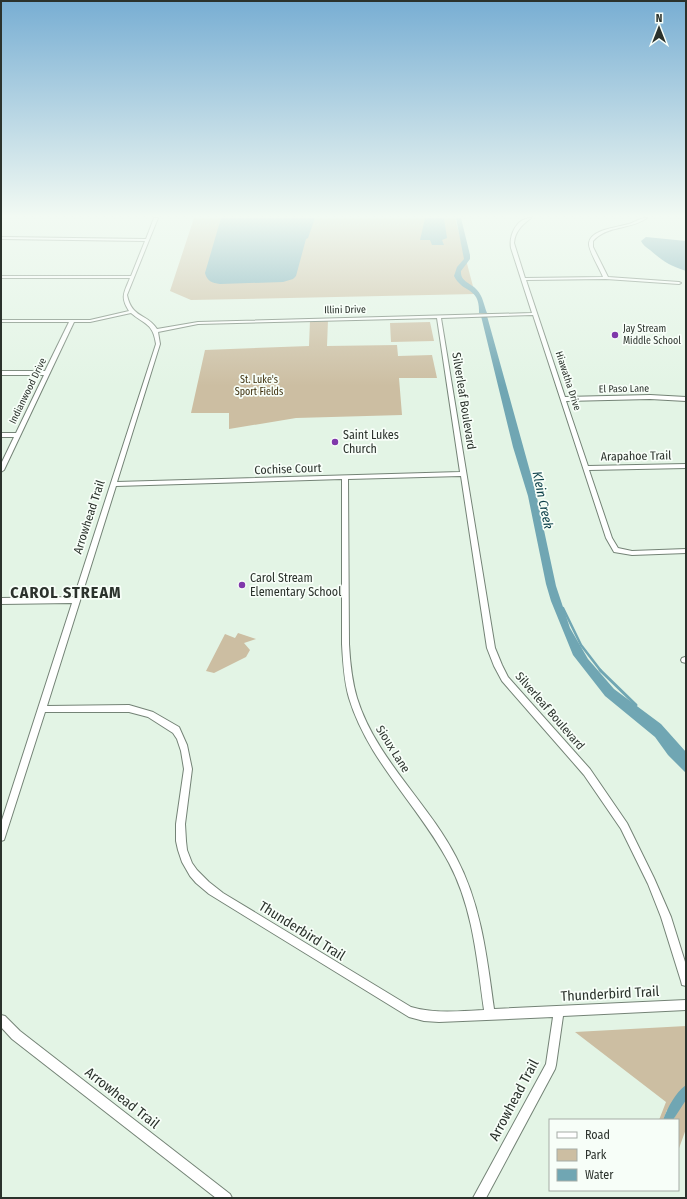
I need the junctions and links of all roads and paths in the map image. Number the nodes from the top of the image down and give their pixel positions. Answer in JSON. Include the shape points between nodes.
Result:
{"nodes":[{"id":1,"x":133,"y":274,"type":"edge"},
{"id":2,"x":521,"y":274,"type":"edge"},
{"id":3,"x":604,"y":274,"type":"edge"},
{"id":4,"x":1,"y":277,"type":"edge"},
{"id":5,"x":132,"y":277,"type":"junction"},
{"id":6,"x":606,"y":278,"type":"junction"},
{"id":7,"x":523,"y":279,"type":"junction"},
{"id":8,"x":679,"y":283,"type":"dead end"},
{"id":9,"x":131,"y":312,"type":"junction"},
{"id":10,"x":534,"y":314,"type":"junction"},
{"id":11,"x":439,"y":317,"type":"junction"},
{"id":12,"x":1,"y":321,"type":"edge"},
{"id":13,"x":72,"y":321,"type":"junction"},
{"id":14,"x":156,"y":330,"type":"junction"},
{"id":15,"x":1,"y":373,"type":"edge"},
{"id":16,"x":47,"y":373,"type":"junction"},
{"id":17,"x":563,"y":399,"type":"junction"},
{"id":18,"x":686,"y":399,"type":"edge"},
{"id":19,"x":1,"y":435,"type":"edge"},
{"id":20,"x":17,"y":435,"type":"junction"},
{"id":21,"x":686,"y":466,"type":"edge"},
{"id":22,"x":586,"y":468,"type":"junction"},
{"id":23,"x":1,"y":470,"type":"edge"},
{"id":24,"x":464,"y":474,"type":"junction"},
{"id":25,"x":345,"y":478,"type":"junction"},
{"id":26,"x":114,"y":484,"type":"junction"},
{"id":27,"x":686,"y":551,"type":"edge"},
{"id":28,"x":1,"y":600,"type":"edge"},
{"id":29,"x":76,"y":600,"type":"junction"},
{"id":30,"x":42,"y":709,"type":"junction"},
{"id":31,"x":1,"y":837,"type":"edge"},
{"id":32,"x":686,"y":981,"type":"edge"},
{"id":33,"x":686,"y":1005,"type":"edge"},
{"id":34,"x":559,"y":1011,"type":"junction"},
{"id":35,"x":490,"y":1014,"type":"junction"},
{"id":36,"x":1,"y":1020,"type":"edge"},
{"id":37,"x":226,"y":1198,"type":"edge"},
{"id":38,"x":479,"y":1198,"type":"edge"}],
"edges":[{"from":1,"to":5,"type":"street"},
{"from":2,"to":7,"type":"street","name":"Hiawatha Drive"},
{"from":3,"to":6,"type":"street"},
{"from":4,"to":5,"type":"street"},
{"from":5,"to":9,"type":"street","via":[[125,294],[125,301]]},
{"from":6,"to":7,"type":"street"},
{"from":6,"to":8,"type":"street"},
{"from":7,"to":10,"type":"street","name":"Hiawatha Drive"},
{"from":9,"to":13,"type":"street","via":[[99,320]]},
{"from":9,"to":14,"type":"street"},
{"from":10,"to":11,"type":"street","name":"Illini Drive"},
{"from":10,"to":17,"type":"street","name":"Hiawatha Drive"},
{"from":11,"to":14,"type":"street","name":"Illini Drive","via":[[198,323]]},
{"from":11,"to":24,"type":"street","name":"Silverleaf Boulevard"},
{"from":12,"to":13,"type":"street"},
{"from":13,"to":16,"type":"street","name":"Indianwood Drive"},
{"from":14,"to":26,"type":"street","name":"Arrowhead Trail","via":[[158,344]]},
{"from":15,"to":16,"type":"street"},
{"from":16,"to":20,"type":"street","name":"Indianwood Drive"},
{"from":17,"to":18,"type":"street","name":"El Paso Lane"},
{"from":17,"to":22,"type":"street","name":"Hiawatha Drive"},
{"from":19,"to":20,"type":"street"},
{"from":20,"to":23,"type":"street","name":"Indianwood Drive"},
{"from":21,"to":22,"type":"street","name":"Arapahoe Trail"},
{"from":22,"to":27,"type":"street","name":"Hiawatha Drive","via":[[614,552]]},
{"from":24,"to":25,"type":"street","name":"Cochise Court"},
{"from":24,"to":32,"type":"street","name":"Silverleaf Boulevard","via":[[492,648],[498,666],[514,691],[587,772],[624,826],[666,917]]},
{"from":25,"to":26,"type":"street","name":"Cochise Court"},
{"from":25,"to":35,"type":"street","name":"Sioux Lane","via":[[344,645],[351,688],[360,716],[376,749],[434,830],[461,876],[475,924]]},
{"from":26,"to":29,"type":"street","name":"Arrowhead Trail"},
{"from":28,"to":29,"type":"street"},
{"from":29,"to":30,"type":"street","name":"Arrowhead Trail"},
{"from":30,"to":31,"type":"street","name":"Arrowhead Trail"},
{"from":30,"to":35,"type":"street","name":"Thunderbird Trail","via":[[136,709],[155,716],[176,730],[186,753],[188,772],[180,826],[181,842],[196,878],[398,1007],[424,1016]]},
{"from":33,"to":34,"type":"street","name":"Thunderbird Trail"},
{"from":34,"to":35,"type":"street","name":"Thunderbird Trail"},
{"from":34,"to":38,"type":"street","name":"Arrowhead Trail","via":[[551,1065]]},
{"from":36,"to":37,"type":"street","name":"Arrowhead Trail","via":[[16,1035]]}]}
